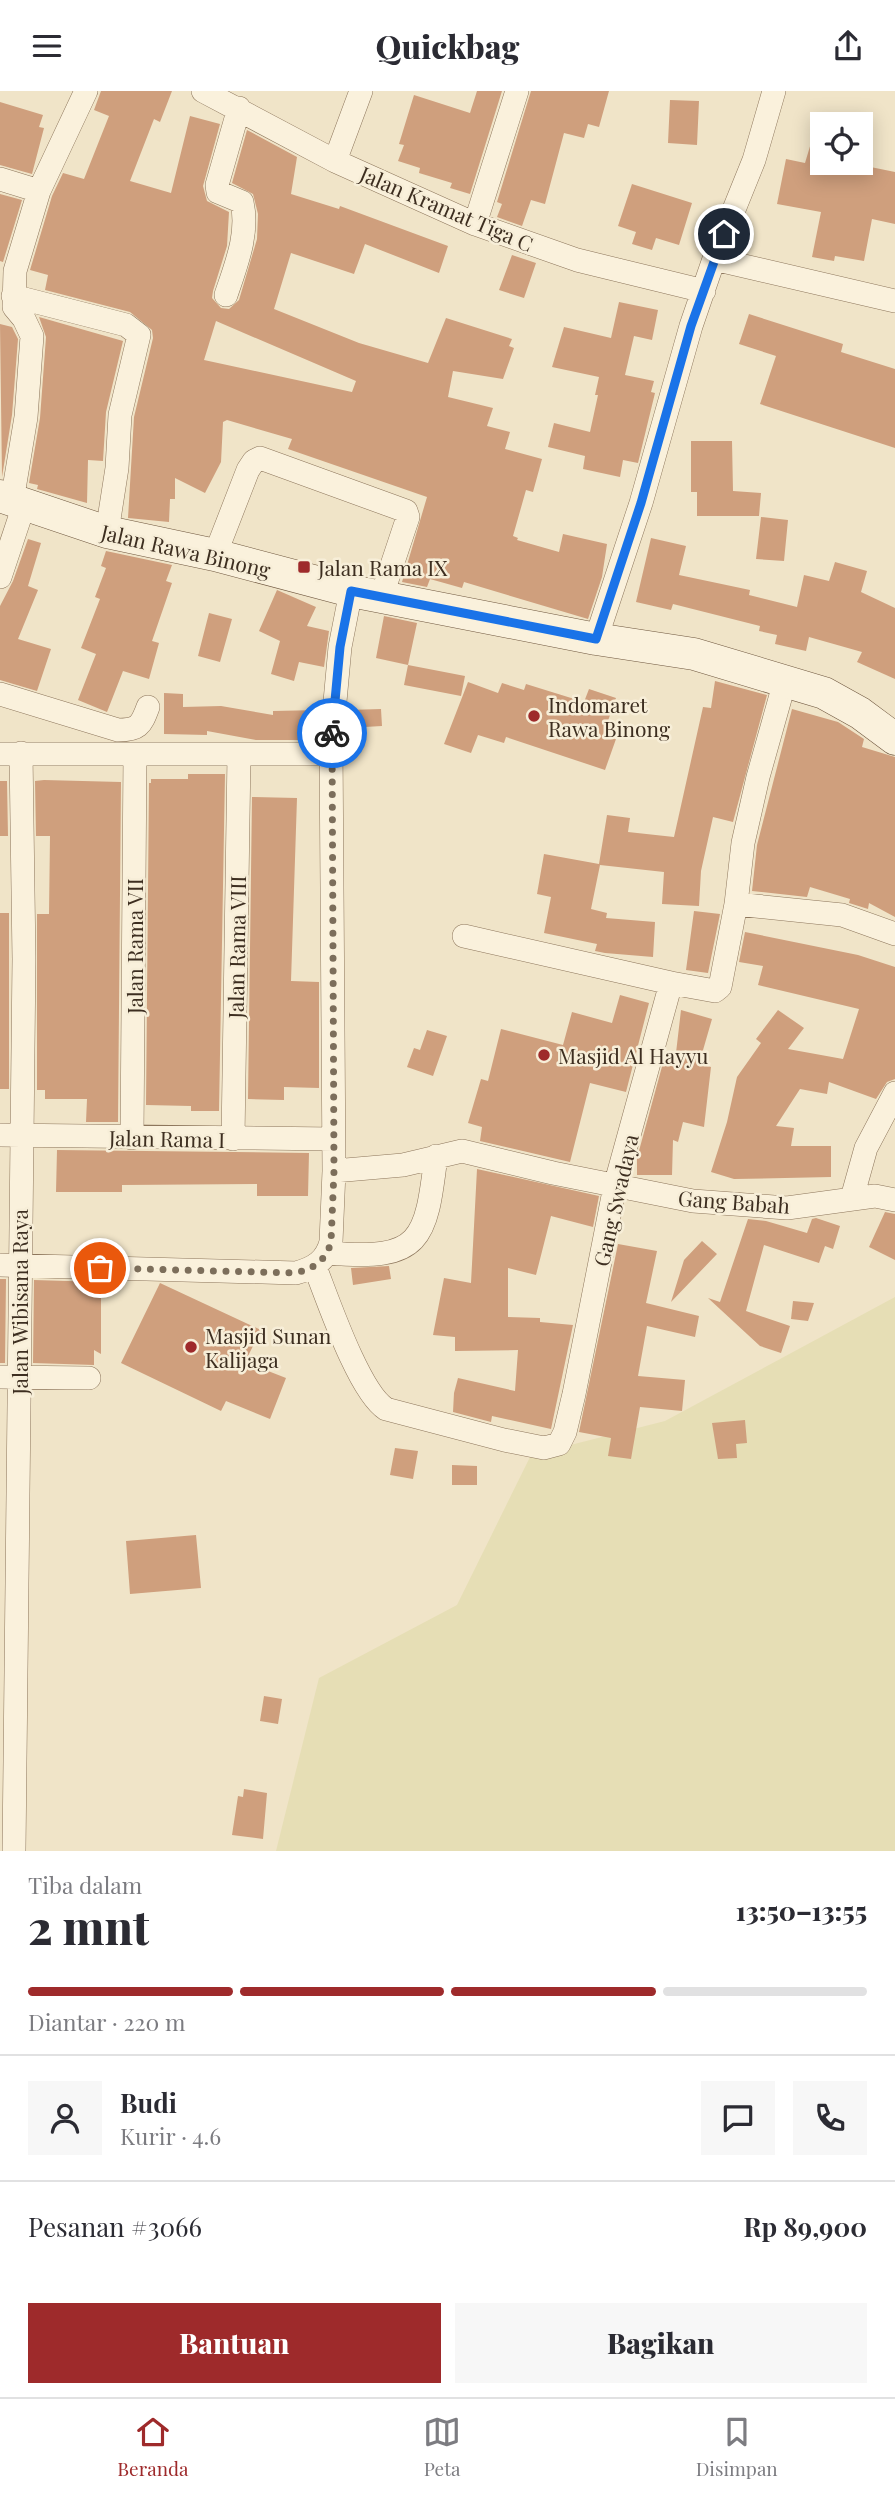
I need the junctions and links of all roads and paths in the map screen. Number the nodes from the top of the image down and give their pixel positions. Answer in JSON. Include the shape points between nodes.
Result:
{"nodes":[{"id":1,"x":86,"y":91,"type":"edge"},
{"id":2,"x":361,"y":91,"type":"edge"},
{"id":3,"x":517,"y":91,"type":"edge"},
{"id":4,"x":774,"y":91,"type":"edge"},
{"id":5,"x":212,"y":93,"type":"edge"},
{"id":6,"x":239,"y":108,"type":"junction"},
{"id":7,"x":335,"y":161,"type":"junction"},
{"id":8,"x":0,"y":179,"type":"edge"},
{"id":9,"x":39,"y":191,"type":"junction"},
{"id":10,"x":475,"y":224,"type":"junction"},
{"id":11,"x":714,"y":259,"type":"junction"},
{"id":12,"x":704,"y":291,"type":"junction"},
{"id":13,"x":226,"y":295,"type":"dead end"},
{"id":14,"x":13,"y":296,"type":"junction"},
{"id":15,"x":895,"y":302,"type":"edge"},
{"id":16,"x":12,"y":501,"type":"edge"},
{"id":17,"x":107,"y":531,"type":"junction"},
{"id":18,"x":215,"y":555,"type":"junction"},
{"id":19,"x":0,"y":577,"type":"edge"},
{"id":20,"x":366,"y":594,"type":"junction"},
{"id":21,"x":596,"y":639,"type":"junction"},
{"id":22,"x":785,"y":681,"type":"junction"},
{"id":23,"x":0,"y":694,"type":"edge"},
{"id":24,"x":148,"y":707,"type":"dead end"},
{"id":25,"x":895,"y":739,"type":"edge"},
{"id":26,"x":11,"y":753,"type":"edge"},
{"id":27,"x":331,"y":754,"type":"junction"},
{"id":28,"x":135,"y":755,"type":"junction"},
{"id":29,"x":239,"y":755,"type":"junction"},
{"id":30,"x":736,"y":904,"type":"junction"},
{"id":31,"x":895,"y":933,"type":"edge"},
{"id":32,"x":464,"y":936,"type":"dead end"},
{"id":33,"x":671,"y":983,"type":"junction"},
{"id":34,"x":895,"y":1093,"type":"edge"},
{"id":35,"x":10,"y":1135,"type":"edge"},
{"id":36,"x":132,"y":1138,"type":"junction"},
{"id":37,"x":233,"y":1139,"type":"junction"},
{"id":38,"x":333,"y":1139,"type":"junction"},
{"id":39,"x":436,"y":1156,"type":"junction"},
{"id":40,"x":334,"y":1171,"type":"junction"},
{"id":41,"x":615,"y":1186,"type":"junction"},
{"id":42,"x":852,"y":1198,"type":"junction"},
{"id":43,"x":895,"y":1200,"type":"edge"},
{"id":44,"x":322,"y":1260,"type":"junction"},
{"id":45,"x":10,"y":1265,"type":"edge"},
{"id":46,"x":9,"y":1377,"type":"edge"},
{"id":47,"x":89,"y":1378,"type":"dead end"},
{"id":48,"x":7,"y":1802,"type":"edge"},
{"id":49,"x":14,"y":1851,"type":"edge"}],
"edges":[{"from":1,"to":9,"type":"street"},
{"from":2,"to":7,"type":"street"},
{"from":3,"to":10,"type":"street"},
{"from":4,"to":11,"type":"street","via":[[754,160]]},
{"from":5,"to":6,"type":"street","name":"Jalan Kramat Tiga C"},
{"from":6,"to":7,"type":"street","name":"Jalan Kramat Tiga C"},
{"from":6,"to":13,"type":"street","via":[[217,185],[218,193],[236,198],[244,207],[244,234]]},
{"from":7,"to":10,"type":"street","name":"Jalan Kramat Tiga C"},
{"from":8,"to":9,"type":"street"},
{"from":9,"to":14,"type":"street","via":[[15,271]]},
{"from":10,"to":12,"type":"street","name":"Jalan Kramat Tiga C","via":[[577,260]]},
{"from":11,"to":12,"type":"street"},
{"from":11,"to":15,"type":"street"},
{"from":12,"to":21,"type":"street"},
{"from":14,"to":16,"type":"street","via":[[14,307],[32,336],[26,417]]},
{"from":14,"to":17,"type":"street","via":[[126,325],[139,335],[120,415]]},
{"from":16,"to":17,"type":"main road","name":"Jalan Rawa Binong"},
{"from":16,"to":19,"type":"street"},
{"from":17,"to":18,"type":"main road","name":"Jalan Rawa Binong"},
{"from":18,"to":20,"type":"main road","name":"Jalan Rawa Binong"},
{"from":18,"to":20,"type":"street","via":[[254,461],[260,458],[406,511],[408,517]]},
{"from":20,"to":21,"type":"main road","name":"Jalan Rawa Binong"},
{"from":20,"to":27,"type":"street","via":[[340,647]]},
{"from":21,"to":22,"type":"main road","name":"Jalan Rawa Binong","via":[[694,654]]},
{"from":22,"to":25,"type":"main road","name":"Jalan Rawa Binong","via":[[824,693]]},
{"from":22,"to":30,"type":"street","via":[[743,843]]},
{"from":23,"to":24,"type":"street","via":[[118,730],[141,726]]},
{"from":26,"to":28,"type":"street"},
{"from":26,"to":35,"type":"street","name":"Jalan Wibisana Raya","via":[[24,959]]},
{"from":27,"to":29,"type":"street"},
{"from":27,"to":38,"type":"street"},
{"from":28,"to":29,"type":"street"},
{"from":28,"to":36,"type":"street","name":"Jalan Rama VII"},
{"from":29,"to":37,"type":"street","name":"Jalan Rama VIII"},
{"from":30,"to":31,"type":"street","via":[[842,915]]},
{"from":30,"to":33,"type":"street","via":[[720,987],[715,991]]},
{"from":32,"to":33,"type":"street"},
{"from":33,"to":41,"type":"street","name":"Gang Swadaya"},
{"from":34,"to":42,"type":"street","via":[[866,1148]]},
{"from":35,"to":36,"type":"street","name":"Jalan Rama I"},
{"from":35,"to":45,"type":"street","name":"Jalan Wibisana Raya"},
{"from":36,"to":37,"type":"street","name":"Jalan Rama I"},
{"from":37,"to":38,"type":"street","name":"Jalan Rama I"},
{"from":38,"to":40,"type":"street"},
{"from":39,"to":40,"type":"street","name":"Gang Babah","via":[[403,1165]]},
{"from":39,"to":41,"type":"street","name":"Gang Babah","via":[[462,1151]]},
{"from":39,"to":44,"type":"street","via":[[430,1210],[416,1237],[388,1254]]},
{"from":40,"to":44,"type":"street","via":[[331,1242]]},
{"from":41,"to":42,"type":"street","name":"Gang Babah","via":[[737,1206],[787,1208]]},
{"from":41,"to":44,"type":"street","name":"Gang Swadaya","via":[[565,1432],[559,1444],[544,1448],[418,1418],[377,1403],[354,1361]]},
{"from":42,"to":43,"type":"street","name":"Gang Babah"},
{"from":44,"to":45,"type":"street","via":[[296,1273]]},
{"from":45,"to":46,"type":"street","name":"Jalan Wibisana Raya"},
{"from":46,"to":47,"type":"street"},
{"from":46,"to":48,"type":"street","name":"Jalan Wibisana Raya"},
{"from":48,"to":49,"type":"street","name":"Jalan Wibisana Raya"}]}
